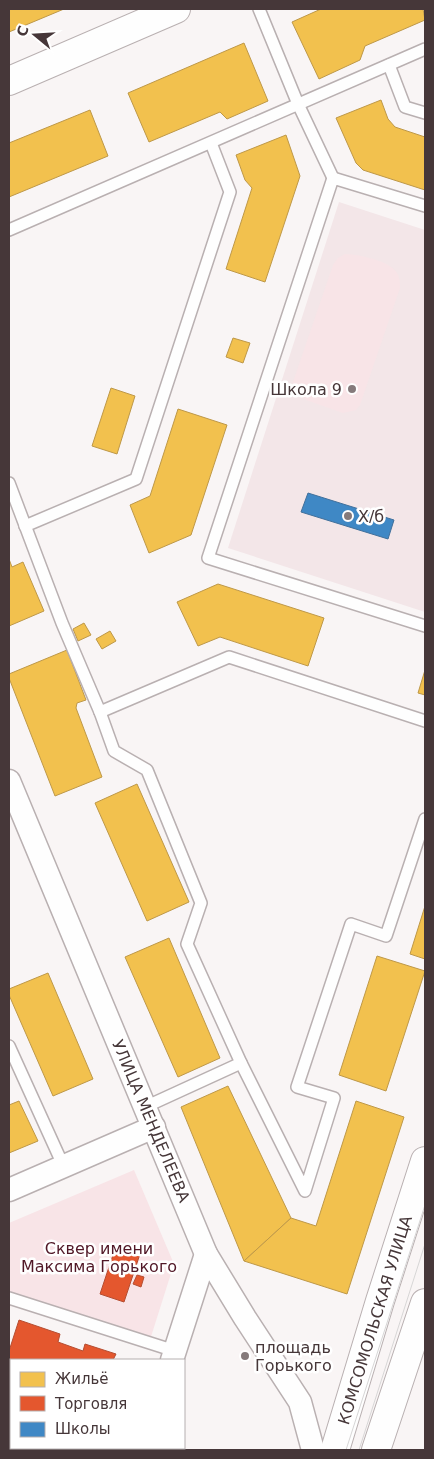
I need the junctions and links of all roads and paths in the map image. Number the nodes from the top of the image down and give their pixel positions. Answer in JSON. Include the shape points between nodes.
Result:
{"nodes":[{"id":1,"x":176,"y":9,"type":"edge"},
{"id":2,"x":259,"y":9,"type":"edge"},
{"id":3,"x":425,"y":49,"type":"edge"},
{"id":4,"x":389,"y":65,"type":"junction"},
{"id":5,"x":9,"y":81,"type":"edge"},
{"id":6,"x":298,"y":104,"type":"junction"},
{"id":7,"x":425,"y":113,"type":"edge"},
{"id":8,"x":211,"y":143,"type":"junction"},
{"id":9,"x":333,"y":178,"type":"junction"},
{"id":10,"x":425,"y":206,"type":"edge"},
{"id":11,"x":9,"y":230,"type":"edge"},
{"id":12,"x":9,"y":483,"type":"edge"},
{"id":13,"x":25,"y":526,"type":"junction"},
{"id":14,"x":425,"y":626,"type":"edge"},
{"id":15,"x":100,"y":712,"type":"junction"},
{"id":16,"x":425,"y":720,"type":"edge"},
{"id":17,"x":9,"y":781,"type":"edge"},
{"id":18,"x":425,"y":819,"type":"edge"},
{"id":19,"x":9,"y":1046,"type":"edge"},
{"id":20,"x":241,"y":1063,"type":"junction"},
{"id":21,"x":150,"y":1117,"type":"junction"},
{"id":22,"x":425,"y":1161,"type":"edge"},
{"id":23,"x":63,"y":1166,"type":"junction"},
{"id":24,"x":9,"y":1190,"type":"edge"},
{"id":25,"x":206,"y":1254,"type":"junction"},
{"id":26,"x":9,"y":1298,"type":"edge"},
{"id":27,"x":425,"y":1303,"type":"edge"},
{"id":28,"x":173,"y":1356,"type":"edge"},
{"id":29,"x":313,"y":1450,"type":"edge"},
{"id":30,"x":335,"y":1450,"type":"edge"},
{"id":31,"x":376,"y":1450,"type":"edge"}],
"edges":[{"from":1,"to":5,"type":"main road"},
{"from":2,"to":6,"type":"lane"},
{"from":3,"to":4,"type":"lane"},
{"from":4,"to":6,"type":"lane"},
{"from":4,"to":7,"type":"lane","via":[[405,107]]},
{"from":6,"to":8,"type":"lane"},
{"from":6,"to":9,"type":"lane"},
{"from":8,"to":11,"type":"lane"},
{"from":8,"to":13,"type":"lane","via":[[230,192],[136,479]]},
{"from":9,"to":10,"type":"lane"},
{"from":9,"to":14,"type":"lane","via":[[208,558]]},
{"from":12,"to":13,"type":"lane"},
{"from":13,"to":15,"type":"lane"},
{"from":15,"to":16,"type":"lane","via":[[229,657]]},
{"from":15,"to":20,"type":"lane","via":[[114,751],[147,770],[201,903],[186,944]]},
{"from":17,"to":21,"type":"street","name":"УЛИЦА МЕНДЕЛЕЕВА"},
{"from":18,"to":20,"type":"lane","via":[[386,936],[351,924],[297,1087],[334,1098],[305,1191]]},
{"from":19,"to":23,"type":"lane"},
{"from":20,"to":21,"type":"lane"},
{"from":21,"to":23,"type":"street"},
{"from":21,"to":25,"type":"street","name":"УЛИЦА МЕНДЕЛЕЕВА"},
{"from":22,"to":30,"type":"main road","name":"КОМСОМОЛЬСКАЯ УЛИЦА"},
{"from":23,"to":24,"type":"street"},
{"from":25,"to":28,"type":"street"},
{"from":25,"to":29,"type":"street","name":"УЛИЦА МЕНДЕЛЕЕВА","via":[[300,1402]]},
{"from":26,"to":28,"type":"lane"},
{"from":27,"to":31,"type":"main road"}]}
